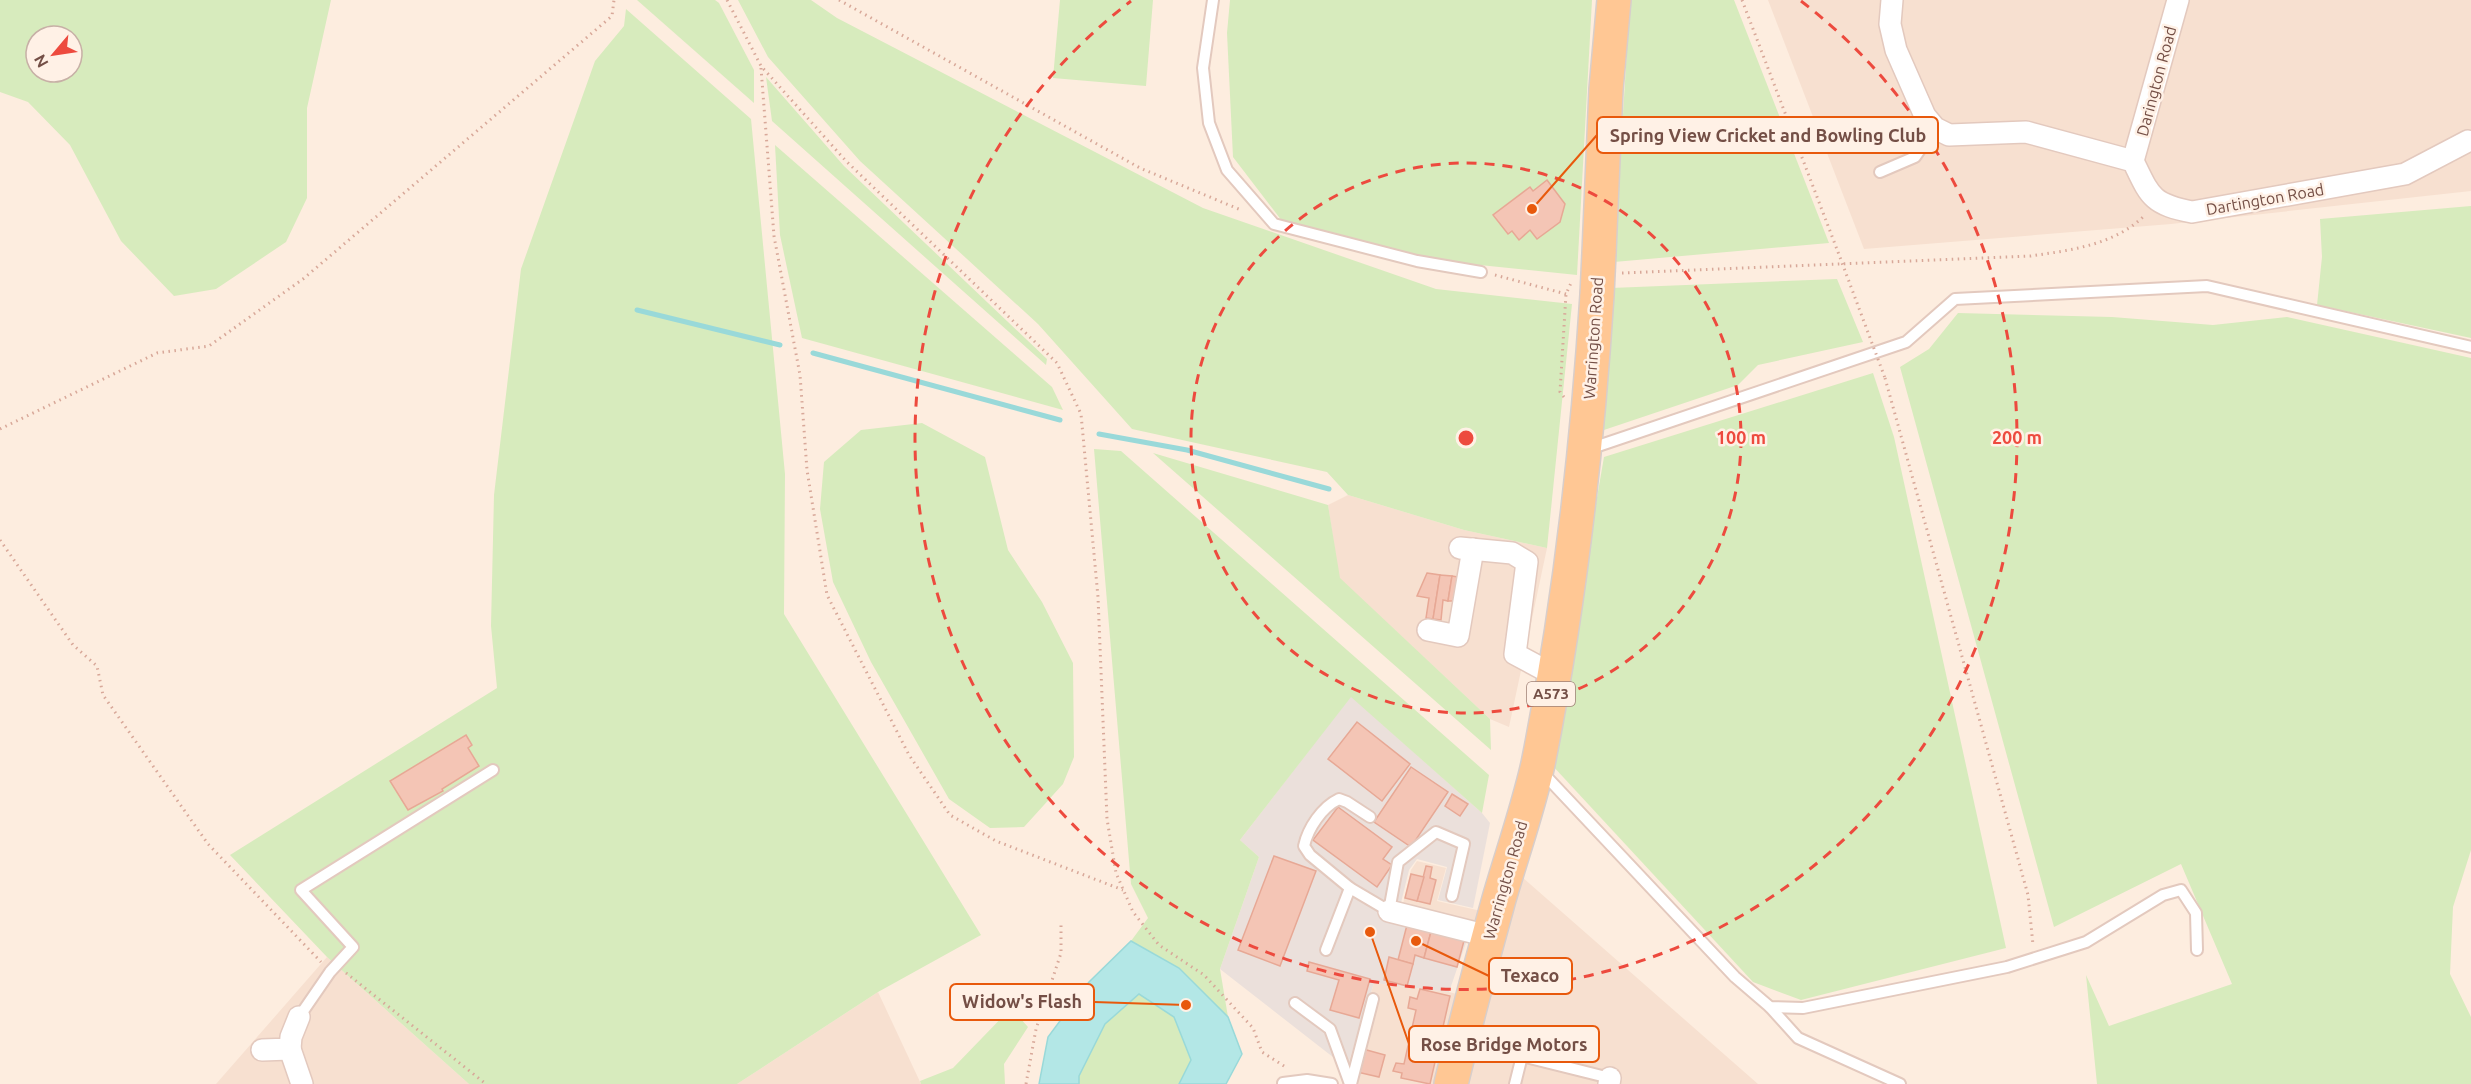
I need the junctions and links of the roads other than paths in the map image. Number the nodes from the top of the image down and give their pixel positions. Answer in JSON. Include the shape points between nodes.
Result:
{"nodes":[{"id":1,"x":1213,"y":0,"type":"edge"},
{"id":2,"x":1614,"y":0,"type":"edge"},
{"id":3,"x":1892,"y":0,"type":"edge"},
{"id":4,"x":2178,"y":0,"type":"edge"},
{"id":5,"x":1935,"y":128,"type":"junction"},
{"id":6,"x":2468,"y":141,"type":"dead end"},
{"id":7,"x":2133,"y":161,"type":"junction"},
{"id":8,"x":1880,"y":172,"type":"dead end"},
{"id":9,"x":1481,"y":272,"type":"road end"},
{"id":10,"x":2471,"y":347,"type":"edge"},
{"id":11,"x":1585,"y":450,"type":"junction"},
{"id":12,"x":1428,"y":630,"type":"dead end"},
{"id":13,"x":1554,"y":675,"type":"junction"},
{"id":14,"x":1537,"y":766,"type":"junction"},
{"id":15,"x":493,"y":770,"type":"dead end"},
{"id":16,"x":1370,"y":817,"type":"dead end"},
{"id":17,"x":1350,"y":888,"type":"junction"},
{"id":18,"x":1452,"y":896,"type":"dead end"},
{"id":19,"x":1389,"y":911,"type":"junction"},
{"id":20,"x":1488,"y":936,"type":"junction"},
{"id":21,"x":1326,"y":950,"type":"dead end"},
{"id":22,"x":2197,"y":950,"type":"dead end"},
{"id":23,"x":1374,"y":999,"type":"dead end"},
{"id":24,"x":1295,"y":1003,"type":"dead end"},
{"id":25,"x":1770,"y":1007,"type":"junction"},
{"id":26,"x":299,"y":1017,"type":"joint"},
{"id":27,"x":290,"y":1049,"type":"junction"},
{"id":28,"x":262,"y":1050,"type":"dead end"},
{"id":29,"x":1610,"y":1081,"type":"edge"},
{"id":30,"x":1283,"y":1083,"type":"edge"},
{"id":31,"x":302,"y":1084,"type":"edge"},
{"id":32,"x":1332,"y":1084,"type":"edge"},
{"id":33,"x":1351,"y":1084,"type":"edge"},
{"id":34,"x":1451,"y":1084,"type":"edge"},
{"id":35,"x":1515,"y":1084,"type":"edge"},
{"id":36,"x":1900,"y":1084,"type":"edge"}],
"edges":[{"from":1,"to":9,"type":"lane","via":[[1203,68],[1209,123],[1227,170],[1274,224],[1406,258]]},
{"from":2,"to":11,"type":"main road","name":"Warrington Road","number":"A573","via":[[1592,279]]},
{"from":3,"to":5,"type":"street","via":[[1890,24],[1896,50],[1925,116]]},
{"from":4,"to":7,"type":"street","name":"Darington Road"},
{"from":5,"to":7,"type":"street","via":[[1949,135],[2026,132]]},
{"from":5,"to":8,"type":"lane","via":[[1915,157]]},
{"from":6,"to":7,"type":"street","name":"Dartington Road","via":[[2405,174],[2192,212],[2172,208],[2150,195]]},
{"from":10,"to":11,"type":"lane","via":[[2207,286],[1955,298],[1906,342]]},
{"from":11,"to":13,"type":"main road","name":"Warrington Road","number":"A573","via":[[1574,555]]},
{"from":12,"to":13,"type":"street","via":[[1458,636],[1466,549],[1512,553],[1527,562],[1515,654]]},
{"from":13,"to":14,"type":"main road","name":"Warrington Road","number":"A573"},
{"from":14,"to":20,"type":"main road","name":"Warrington Road","number":"A573"},
{"from":14,"to":25,"type":"lane","via":[[1735,977]]},
{"from":15,"to":26,"type":"lane","via":[[301,890],[353,946]]},
{"from":16,"to":17,"type":"lane","via":[[1339,799],[1329,804],[1307,833],[1304,846],[1310,855]]},
{"from":17,"to":19,"type":"lane"},
{"from":17,"to":21,"type":"lane"},
{"from":18,"to":19,"type":"lane","via":[[1464,844],[1436,832],[1398,862]]},
{"from":19,"to":20,"type":"street"},
{"from":20,"to":34,"type":"main road","name":"Warrington Road","number":"A573"},
{"from":22,"to":25,"type":"lane","via":[[2196,913],[2181,890],[2163,895],[2086,942],[2007,967],[1803,1008]]},
{"from":23,"to":33,"type":"lane"},
{"from":24,"to":33,"type":"lane","via":[[1330,1029]]},
{"from":25,"to":36,"type":"lane","via":[[1798,1038]]},
{"from":26,"to":27,"type":"street"},
{"from":27,"to":28,"type":"street"},
{"from":27,"to":31,"type":"street"},
{"from":29,"to":35,"type":"lane","via":[[1522,1056]]},
{"from":30,"to":32,"type":"lane","via":[[1307,1080]]}]}
